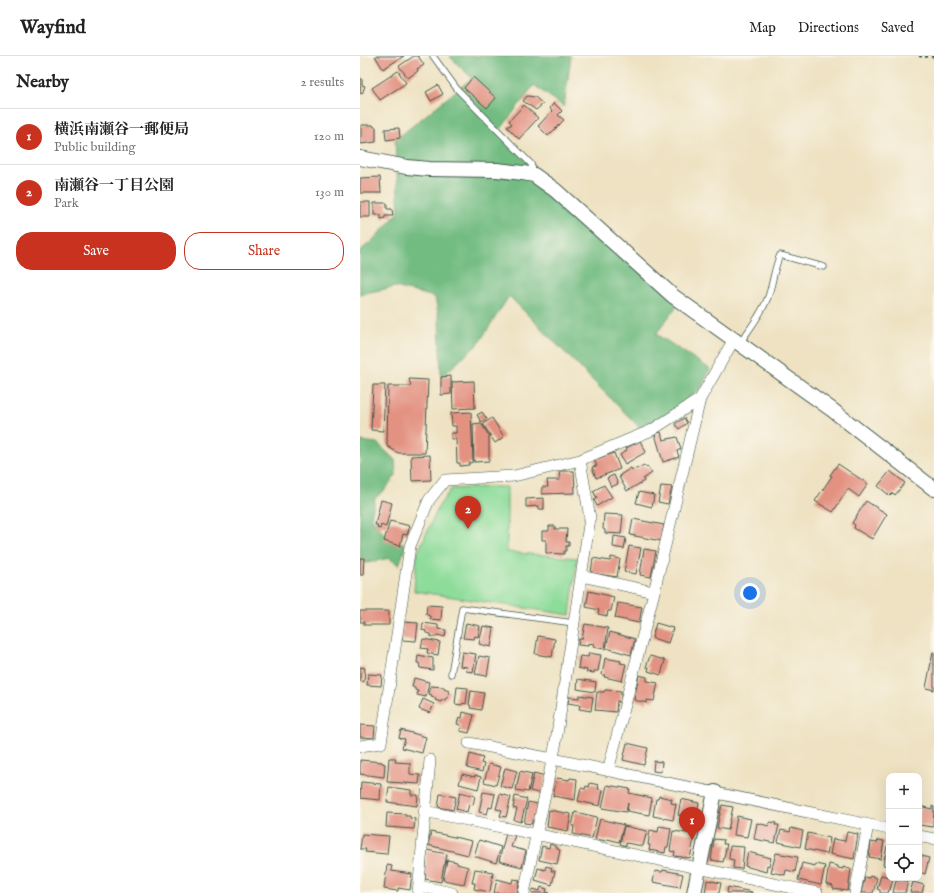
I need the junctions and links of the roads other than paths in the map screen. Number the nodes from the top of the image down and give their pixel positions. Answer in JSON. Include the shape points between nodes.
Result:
{"nodes":[{"id":1,"x":432,"y":56,"type":"edge"},
{"id":2,"x":360,"y":158,"type":"edge"},
{"id":3,"x":534,"y":175,"type":"junction"},
{"id":4,"x":824,"y":267,"type":"dead end"},
{"id":5,"x":737,"y":341,"type":"junction"},
{"id":6,"x":700,"y":399,"type":"junction"},
{"id":7,"x":580,"y":460,"type":"junction"},
{"id":8,"x":934,"y":489,"type":"edge"},
{"id":9,"x":581,"y":576,"type":"junction"},
{"id":10,"x":654,"y":592,"type":"junction"},
{"id":11,"x":575,"y":623,"type":"junction"},
{"id":12,"x":452,"y":674,"type":"dead end"},
{"id":13,"x":469,"y":743,"type":"dead end"},
{"id":14,"x":360,"y":746,"type":"edge"},
{"id":15,"x":553,"y":759,"type":"junction"},
{"id":16,"x":430,"y":760,"type":"dead end"},
{"id":17,"x":608,"y":771,"type":"junction"},
{"id":18,"x":715,"y":792,"type":"junction"},
{"id":19,"x":424,"y":811,"type":"junction"},
{"id":20,"x":868,"y":825,"type":"junction"},
{"id":21,"x":886,"y":829,"type":"edge"},
{"id":22,"x":536,"y":834,"type":"junction"},
{"id":23,"x":922,"y":837,"type":"edge"},
{"id":24,"x":934,"y":839,"type":"edge"},
{"id":25,"x":699,"y":868,"type":"junction"},
{"id":26,"x":419,"y":889,"type":"edge"},
{"id":27,"x":452,"y":893,"type":"edge"},
{"id":28,"x":524,"y":893,"type":"edge"},
{"id":29,"x":694,"y":893,"type":"edge"},
{"id":30,"x":817,"y":893,"type":"edge"},
{"id":31,"x":855,"y":893,"type":"edge"}],
"edges":[{"from":1,"to":3,"type":"lane","via":[[457,89],[531,164]]},
{"from":2,"to":3,"type":"street","via":[[407,167],[506,171]]},
{"from":3,"to":5,"type":"street","via":[[555,190],[673,296]]},
{"from":4,"to":5,"type":"lane","via":[[780,255],[768,298],[761,312]]},
{"from":5,"to":6,"type":"street"},
{"from":5,"to":8,"type":"street","via":[[830,408]]},
{"from":6,"to":7,"type":"street","via":[[652,430]]},
{"from":6,"to":10,"type":"street"},
{"from":7,"to":9,"type":"street","via":[[590,518]]},
{"from":7,"to":14,"type":"street","via":[[514,476],[445,480],[429,500],[410,546],[381,743]]},
{"from":9,"to":10,"type":"street"},
{"from":9,"to":11,"type":"street"},
{"from":10,"to":17,"type":"street"},
{"from":11,"to":12,"type":"lane","via":[[462,608]]},
{"from":11,"to":15,"type":"street"},
{"from":13,"to":15,"type":"street"},
{"from":15,"to":17,"type":"street"},
{"from":15,"to":22,"type":"street"},
{"from":16,"to":19,"type":"street"},
{"from":17,"to":18,"type":"street"},
{"from":18,"to":20,"type":"street"},
{"from":18,"to":25,"type":"street"},
{"from":19,"to":22,"type":"street"},
{"from":19,"to":26,"type":"street"},
{"from":20,"to":21,"type":"street"},
{"from":20,"to":31,"type":"street"},
{"from":22,"to":25,"type":"street"},
{"from":22,"to":28,"type":"street"},
{"from":23,"to":24,"type":"street"},
{"from":25,"to":29,"type":"street"},
{"from":25,"to":30,"type":"street"},
{"from":26,"to":27,"type":"street"}]}
